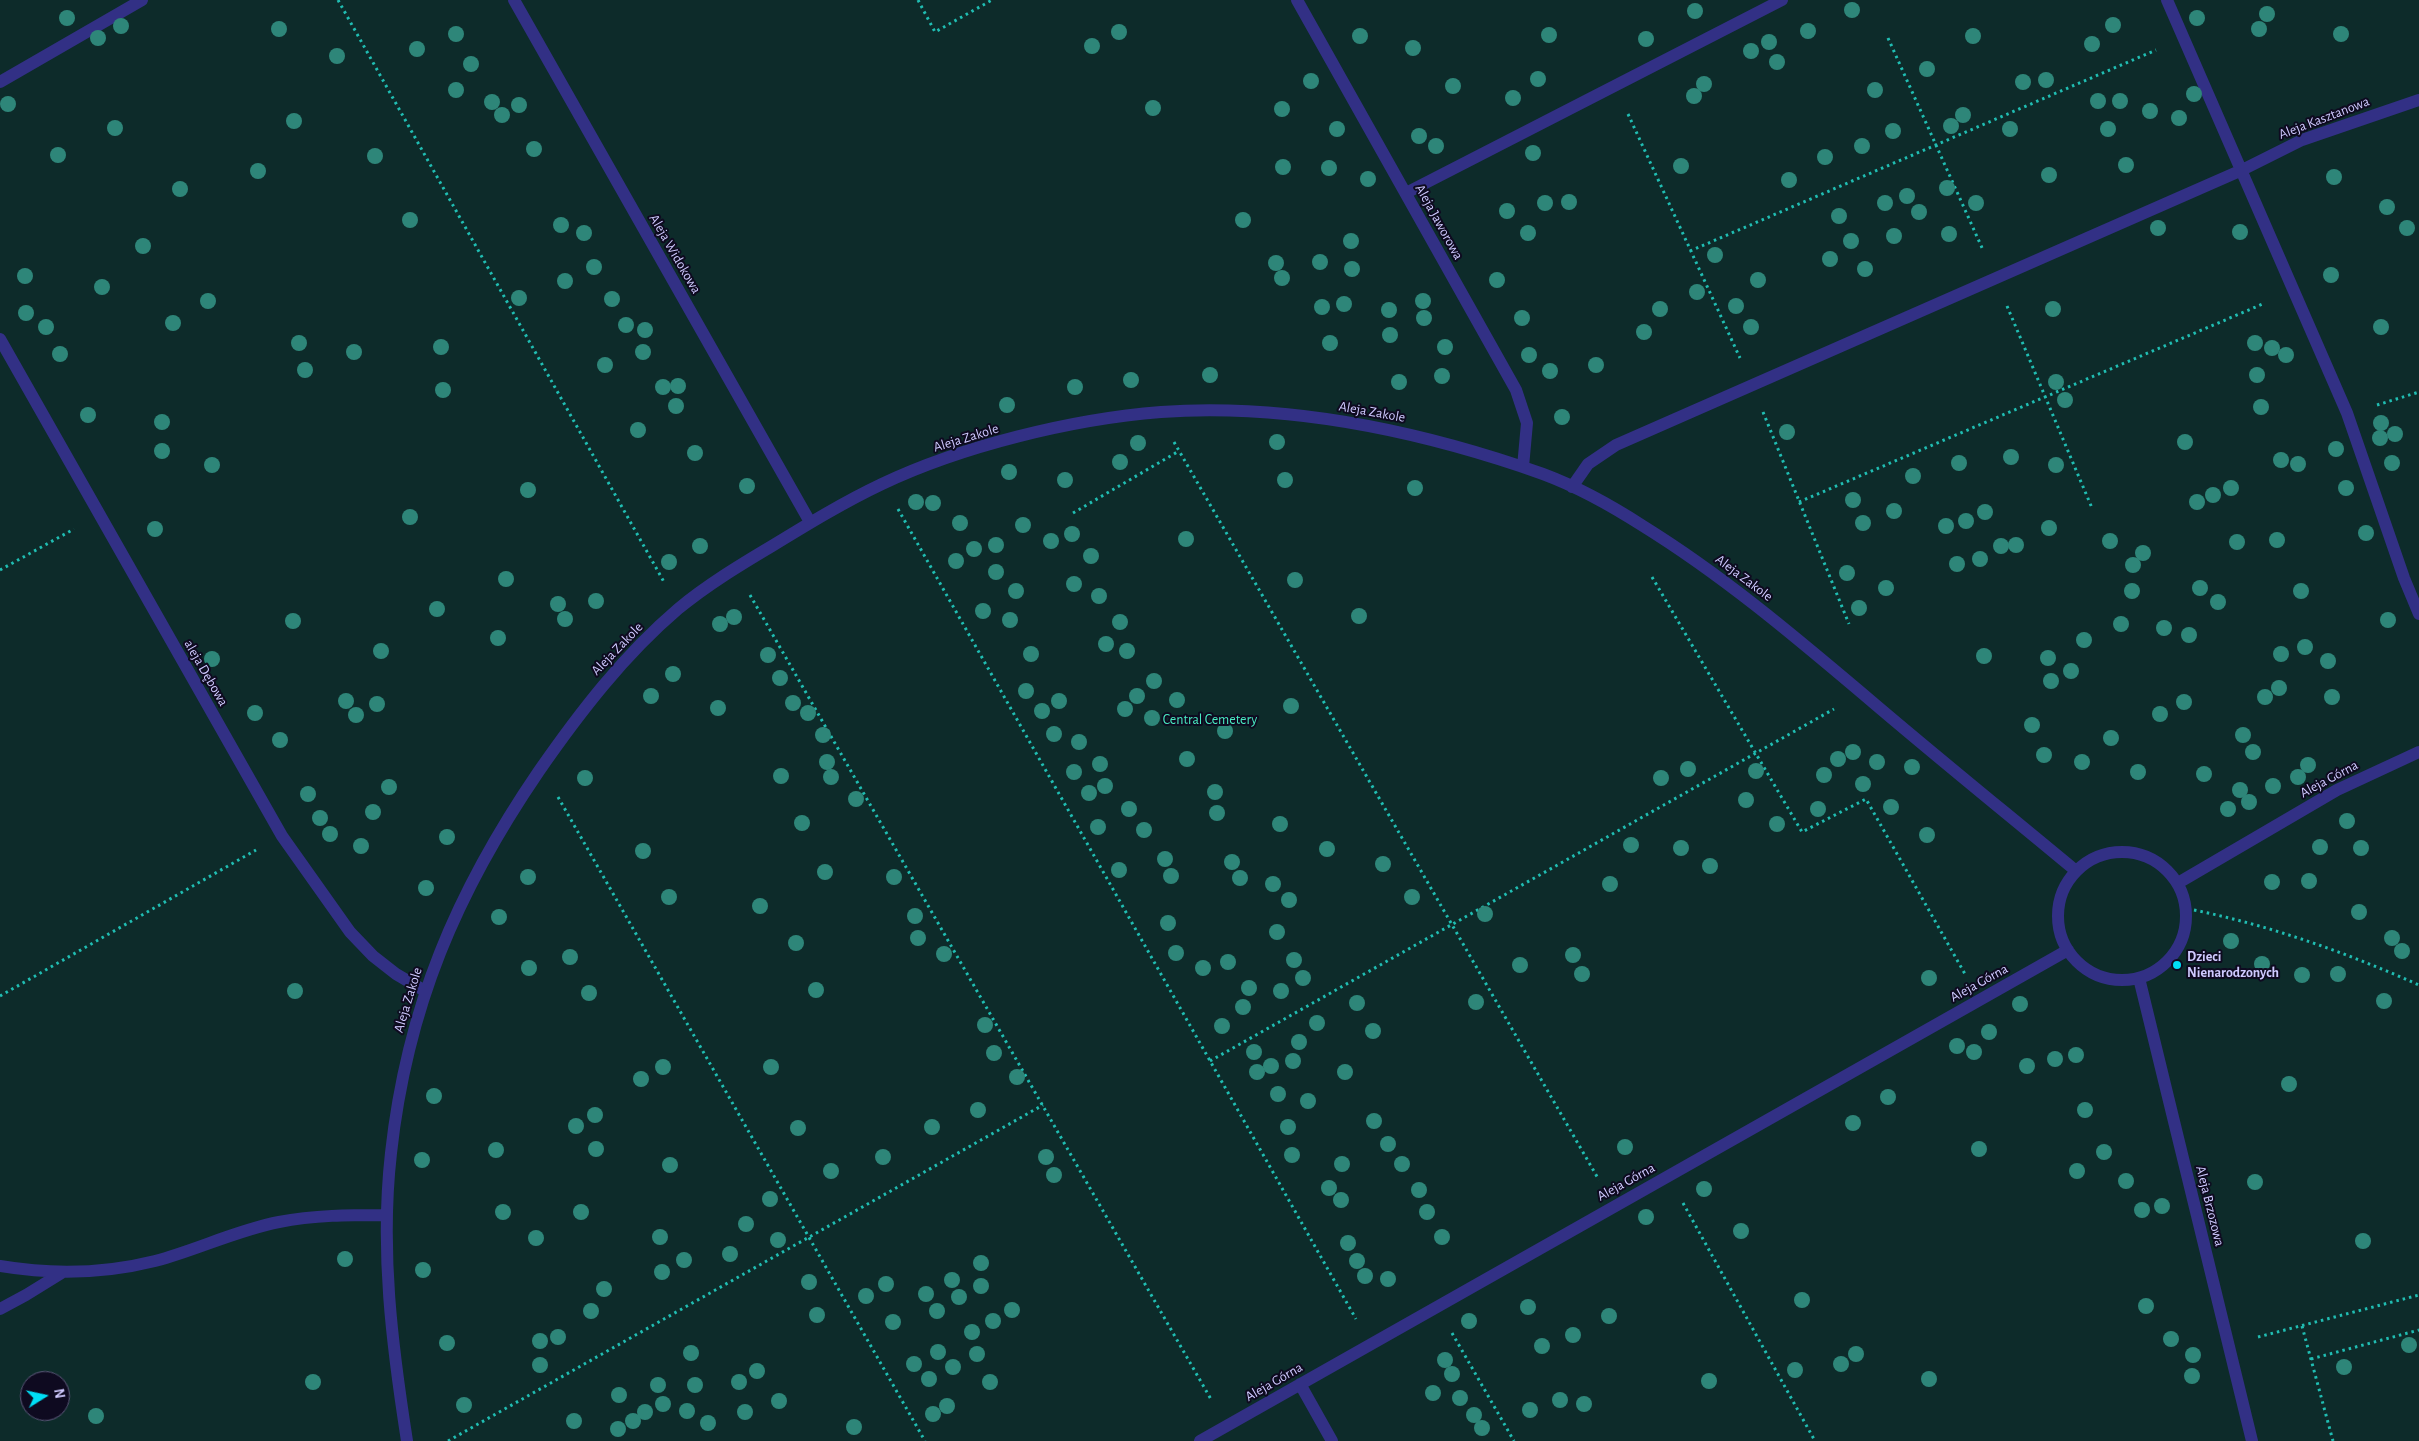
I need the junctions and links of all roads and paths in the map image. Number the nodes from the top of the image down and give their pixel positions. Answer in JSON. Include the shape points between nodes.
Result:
{"nodes":[{"id":1,"x":142,"y":0,"type":"edge"},
{"id":2,"x":338,"y":0,"type":"edge"},
{"id":3,"x":514,"y":0,"type":"edge"},
{"id":4,"x":918,"y":0,"type":"edge"},
{"id":5,"x":992,"y":0,"type":"edge"},
{"id":6,"x":1297,"y":0,"type":"edge"},
{"id":7,"x":1782,"y":0,"type":"edge"},
{"id":8,"x":2167,"y":0,"type":"edge"},
{"id":9,"x":2184,"y":38,"type":"junction"},
{"id":10,"x":0,"y":82,"type":"edge"},
{"id":11,"x":1615,"y":86,"type":"junction"},
{"id":12,"x":2419,"y":100,"type":"edge"},
{"id":13,"x":2242,"y":170,"type":"junction"},
{"id":14,"x":1406,"y":194,"type":"junction"},
{"id":15,"x":1690,"y":252,"type":"junction"},
{"id":16,"x":2294,"y":291,"type":"junction"},
{"id":17,"x":0,"y":339,"type":"edge"},
{"id":18,"x":1752,"y":385,"type":"junction"},
{"id":19,"x":2419,"y":392,"type":"edge"},
{"id":20,"x":1157,"y":413,"type":"junction"},
{"id":21,"x":2347,"y":413,"type":"junction"},
{"id":22,"x":1179,"y":451,"type":"junction"},
{"id":23,"x":1523,"y":467,"type":"junction"},
{"id":24,"x":1572,"y":487,"type":"junction"},
{"id":25,"x":1799,"y":502,"type":"junction"},
{"id":26,"x":900,"y":512,"type":"dead end"},
{"id":27,"x":1073,"y":513,"type":"dead end"},
{"id":28,"x":99,"y":514,"type":"junction"},
{"id":29,"x":810,"y":522,"type":"junction"},
{"id":30,"x":0,"y":570,"type":"edge"},
{"id":31,"x":1652,"y":577,"type":"dead end"},
{"id":32,"x":751,"y":598,"type":"dead end"},
{"id":33,"x":679,"y":608,"type":"junction"},
{"id":34,"x":2419,"y":614,"type":"edge"},
{"id":35,"x":1849,"y":624,"type":"dead end"},
{"id":36,"x":1862,"y":693,"type":"junction"},
{"id":37,"x":2419,"y":752,"type":"edge"},
{"id":38,"x":1756,"y":753,"type":"junction"},
{"id":39,"x":541,"y":768,"type":"junction"},
{"id":40,"x":282,"y":836,"type":"junction"},
{"id":41,"x":2076,"y":871,"type":"junction"},
{"id":42,"x":2178,"y":883,"type":"junction"},
{"id":43,"x":2186,"y":908,"type":"junction"},
{"id":44,"x":1452,"y":924,"type":"junction"},
{"id":45,"x":2068,"y":950,"type":"junction"},
{"id":46,"x":2139,"y":978,"type":"junction"},
{"id":47,"x":2419,"y":985,"type":"edge"},
{"id":48,"x":425,"y":991,"type":"junction"},
{"id":49,"x":0,"y":996,"type":"edge"},
{"id":50,"x":1979,"y":1000,"type":"junction"},
{"id":51,"x":1210,"y":1061,"type":"junction"},
{"id":52,"x":1043,"y":1105,"type":"junction"},
{"id":53,"x":1668,"y":1176,"type":"junction"},
{"id":54,"x":1614,"y":1206,"type":"junction"},
{"id":55,"x":385,"y":1215,"type":"junction"},
{"id":56,"x":809,"y":1237,"type":"junction"},
{"id":57,"x":0,"y":1266,"type":"edge"},
{"id":58,"x":60,"y":1274,"type":"junction"},
{"id":59,"x":2419,"y":1295,"type":"edge"},
{"id":60,"x":1436,"y":1306,"type":"junction"},
{"id":61,"x":0,"y":1309,"type":"edge"},
{"id":62,"x":2302,"y":1326,"type":"junction"},
{"id":63,"x":2419,"y":1330,"type":"edge"},
{"id":64,"x":1370,"y":1344,"type":"junction"},
{"id":65,"x":2228,"y":1345,"type":"junction"},
{"id":66,"x":2311,"y":1359,"type":"junction"},
{"id":67,"x":1300,"y":1384,"type":"junction"},
{"id":68,"x":1227,"y":1426,"type":"junction"},
{"id":69,"x":407,"y":1441,"type":"edge"},
{"id":70,"x":448,"y":1441,"type":"edge"},
{"id":71,"x":925,"y":1441,"type":"edge"},
{"id":72,"x":1200,"y":1441,"type":"edge"},
{"id":73,"x":1332,"y":1441,"type":"edge"},
{"id":74,"x":1514,"y":1441,"type":"edge"},
{"id":75,"x":1816,"y":1441,"type":"edge"},
{"id":76,"x":2252,"y":1441,"type":"edge"},
{"id":77,"x":2333,"y":1441,"type":"edge"}],
"edges":[{"from":1,"to":10,"type":"street"},
{"from":2,"to":33,"type":"path"},
{"from":3,"to":29,"type":"street","name":"Aleja Widokowa"},
{"from":4,"to":5,"type":"path","via":[[936,32]]},
{"from":6,"to":14,"type":"street","name":"Aleja Jaworowa"},
{"from":7,"to":11,"type":"street"},
{"from":8,"to":9,"type":"street"},
{"from":9,"to":13,"type":"street"},
{"from":9,"to":15,"type":"path"},
{"from":11,"to":14,"type":"street"},
{"from":11,"to":15,"type":"path"},
{"from":12,"to":13,"type":"street","name":"Aleja Kasztanowa","via":[[2302,140]]},
{"from":13,"to":16,"type":"street"},
{"from":13,"to":18,"type":"street","name":"Aleja Kasztanowa"},
{"from":14,"to":23,"type":"street","name":"Aleja Jaworowa","via":[[1516,390],[1527,423]]},
{"from":15,"to":18,"type":"path"},
{"from":16,"to":21,"type":"street"},
{"from":16,"to":25,"type":"path"},
{"from":17,"to":28,"type":"street","name":"aleja Dębowa"},
{"from":18,"to":24,"type":"street","name":"Aleja Kasztanowa","via":[[1602,453],[1588,464]]},
{"from":18,"to":25,"type":"path"},
{"from":19,"to":21,"type":"path"},
{"from":20,"to":22,"type":"path"},
{"from":20,"to":23,"type":"street","name":"Aleja Zakole","via":[[1214,411],[1352,422],[1430,439]]},
{"from":20,"to":29,"type":"street","name":"Aleja Zakole","via":[[1049,430],[943,460],[883,483]]},
{"from":21,"to":34,"type":"street"},
{"from":22,"to":27,"type":"path"},
{"from":22,"to":44,"type":"path"},
{"from":23,"to":24,"type":"street","name":"Aleja Zakole"},
{"from":24,"to":36,"type":"street","name":"Aleja Zakole","via":[[1609,504],[1684,552],[1747,598]]},
{"from":25,"to":35,"type":"path"},
{"from":26,"to":51,"type":"path"},
{"from":28,"to":30,"type":"path"},
{"from":28,"to":40,"type":"street","name":"aleja Dębowa"},
{"from":29,"to":33,"type":"street","name":"Aleja Zakole"},
{"from":31,"to":38,"type":"path"},
{"from":32,"to":52,"type":"path"},
{"from":33,"to":39,"type":"street","name":"Aleja Zakole","via":[[617,669]]},
{"from":36,"to":38,"type":"path"},
{"from":36,"to":41,"type":"street","name":"Aleja Zakole"},
{"from":37,"to":42,"type":"street","name":"Aleja Górna","via":[[2337,790]]},
{"from":38,"to":44,"type":"path"},
{"from":38,"to":50,"type":"path","via":[[1802,832],[1866,799]]},
{"from":39,"to":48,"type":"street","name":"Aleja Zakole","via":[[497,835],[475,876],[443,941]]},
{"from":39,"to":56,"type":"path"},
{"from":40,"to":48,"type":"street","name":"aleja Dębowa","via":[[350,932],[373,956]]},
{"from":40,"to":49,"type":"path"},
{"from":41,"to":42,"type":"street","via":[[2108,852],[2130,852],[2155,860]]},
{"from":41,"to":45,"type":"street","via":[[2066,884],[2058,909],[2059,930]]},
{"from":42,"to":43,"type":"street"},
{"from":43,"to":46,"type":"street","via":[[2182,940],[2174,954],[2158,969]]},
{"from":43,"to":47,"type":"path","via":[[2302,939]]},
{"from":44,"to":51,"type":"path"},
{"from":44,"to":54,"type":"path"},
{"from":45,"to":46,"type":"street","via":[[2082,966],[2097,975],[2117,980]]},
{"from":45,"to":50,"type":"street","name":"Aleja Górna"},
{"from":46,"to":65,"type":"street","name":"Aleja Brzozowa"},
{"from":48,"to":55,"type":"street","name":"Aleja Zakole","via":[[400,1094]]},
{"from":50,"to":53,"type":"street","name":"Aleja Górna"},
{"from":51,"to":64,"type":"path"},
{"from":52,"to":56,"type":"path"},
{"from":52,"to":68,"type":"path"},
{"from":53,"to":54,"type":"street","name":"Aleja Górna"},
{"from":53,"to":75,"type":"path"},
{"from":54,"to":60,"type":"street","name":"Aleja Górna"},
{"from":55,"to":58,"type":"street","via":[[339,1215],[278,1222],[154,1261]]},
{"from":55,"to":69,"type":"street","name":"Aleja Zakole","via":[[391,1326]]},
{"from":56,"to":70,"type":"path"},
{"from":56,"to":71,"type":"path"},
{"from":57,"to":58,"type":"street"},
{"from":58,"to":61,"type":"street"},
{"from":59,"to":62,"type":"path"},
{"from":60,"to":64,"type":"street","name":"Aleja Górna"},
{"from":60,"to":74,"type":"path"},
{"from":62,"to":65,"type":"path"},
{"from":62,"to":66,"type":"path"},
{"from":63,"to":66,"type":"path"},
{"from":64,"to":67,"type":"street","name":"Aleja Górna"},
{"from":65,"to":76,"type":"street","name":"Aleja Brzozowa"},
{"from":66,"to":77,"type":"path"},
{"from":67,"to":68,"type":"street","name":"Aleja Górna"},
{"from":67,"to":73,"type":"street"},
{"from":68,"to":72,"type":"street","name":"Aleja Górna"}]}
